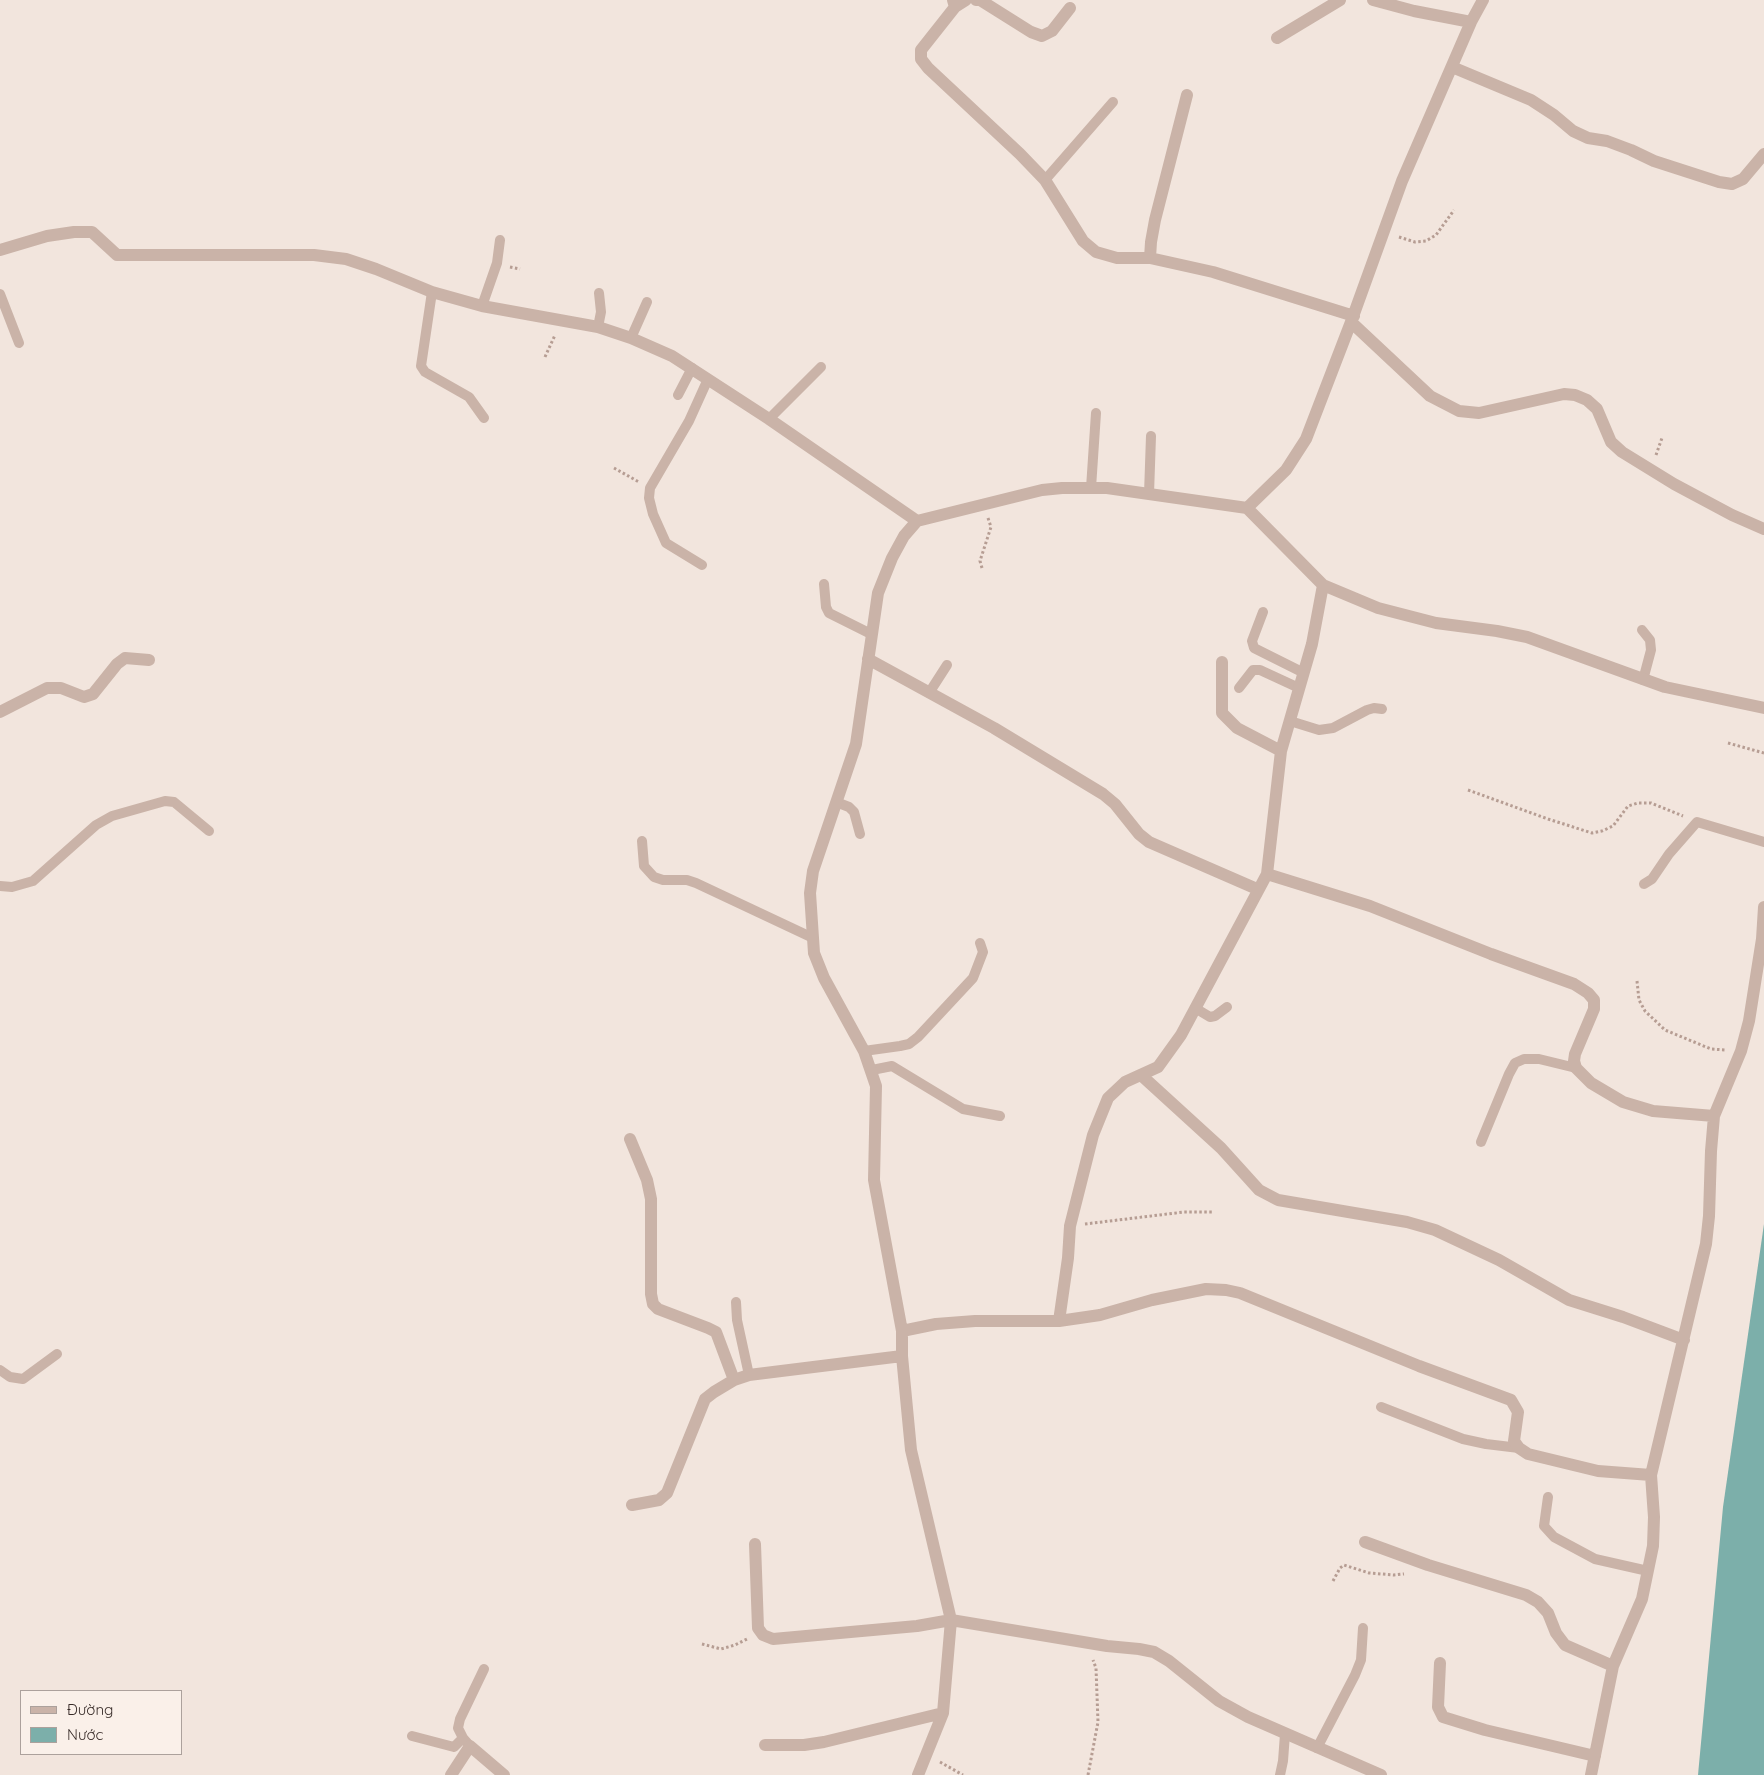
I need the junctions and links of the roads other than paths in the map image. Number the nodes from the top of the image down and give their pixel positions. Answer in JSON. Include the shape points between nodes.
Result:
{"nodes":[{"id":1,"x":976,"y":0,"type":"edge"},
{"id":2,"x":1340,"y":0,"type":"edge"},
{"id":3,"x":1373,"y":0,"type":"edge"},
{"id":4,"x":1483,"y":0,"type":"edge"},
{"id":5,"x":958,"y":2,"type":"edge"},
{"id":6,"x":1070,"y":8,"type":"dead end"},
{"id":7,"x":1471,"y":22,"type":"junction"},
{"id":8,"x":1277,"y":38,"type":"dead end"},
{"id":9,"x":1452,"y":67,"type":"junction"},
{"id":10,"x":1187,"y":95,"type":"dead end"},
{"id":11,"x":1113,"y":102,"type":"dead end"},
{"id":12,"x":1764,"y":154,"type":"edge"},
{"id":13,"x":1045,"y":180,"type":"junction"},
{"id":14,"x":500,"y":240,"type":"dead end"},
{"id":15,"x":0,"y":250,"type":"edge"},
{"id":16,"x":1150,"y":258,"type":"junction"},
{"id":17,"x":432,"y":292,"type":"junction"},
{"id":18,"x":599,"y":293,"type":"dead end"},
{"id":19,"x":0,"y":294,"type":"edge"},
{"id":20,"x":647,"y":302,"type":"dead end"},
{"id":21,"x":482,"y":306,"type":"junction"},
{"id":22,"x":1352,"y":319,"type":"junction"},
{"id":23,"x":598,"y":327,"type":"junction"},
{"id":24,"x":631,"y":338,"type":"junction"},
{"id":25,"x":19,"y":343,"type":"dead end"},
{"id":26,"x":821,"y":367,"type":"dead end"},
{"id":27,"x":692,"y":368,"type":"junction"},
{"id":28,"x":708,"y":379,"type":"junction"},
{"id":29,"x":678,"y":395,"type":"dead end"},
{"id":30,"x":1096,"y":413,"type":"dead end"},
{"id":31,"x":484,"y":418,"type":"dead end"},
{"id":32,"x":769,"y":419,"type":"junction"},
{"id":33,"x":1151,"y":436,"type":"dead end"},
{"id":34,"x":1091,"y":488,"type":"junction"},
{"id":35,"x":1149,"y":494,"type":"junction"},
{"id":36,"x":1247,"y":508,"type":"junction"},
{"id":37,"x":917,"y":521,"type":"junction"},
{"id":38,"x":1764,"y":529,"type":"edge"},
{"id":39,"x":702,"y":565,"type":"dead end"},
{"id":40,"x":824,"y":584,"type":"dead end"},
{"id":41,"x":1323,"y":585,"type":"junction"},
{"id":42,"x":1263,"y":612,"type":"dead end"},
{"id":43,"x":1642,"y":630,"type":"dead end"},
{"id":44,"x":872,"y":634,"type":"junction"},
{"id":45,"x":868,"y":659,"type":"junction"},
{"id":46,"x":149,"y":660,"type":"dead end"},
{"id":47,"x":1222,"y":662,"type":"dead end"},
{"id":48,"x":947,"y":664,"type":"dead end"},
{"id":49,"x":1304,"y":673,"type":"junction"},
{"id":50,"x":1642,"y":680,"type":"junction"},
{"id":51,"x":1240,"y":688,"type":"dead end"},
{"id":52,"x":1299,"y":688,"type":"junction"},
{"id":53,"x":929,"y":693,"type":"junction"},
{"id":54,"x":1764,"y":708,"type":"edge"},
{"id":55,"x":1382,"y":709,"type":"dead end"},
{"id":56,"x":0,"y":712,"type":"edge"},
{"id":57,"x":1290,"y":721,"type":"junction"},
{"id":58,"x":1281,"y":751,"type":"junction"},
{"id":59,"x":836,"y":802,"type":"junction"},
{"id":60,"x":209,"y":831,"type":"dead end"},
{"id":61,"x":860,"y":834,"type":"dead end"},
{"id":62,"x":642,"y":841,"type":"dead end"},
{"id":63,"x":1764,"y":842,"type":"edge"},
{"id":64,"x":1267,"y":874,"type":"junction"},
{"id":65,"x":1644,"y":884,"type":"dead end"},
{"id":66,"x":0,"y":886,"type":"edge"},
{"id":67,"x":1258,"y":890,"type":"junction"},
{"id":68,"x":1764,"y":906,"type":"edge"},
{"id":69,"x":813,"y":938,"type":"junction"},
{"id":70,"x":980,"y":943,"type":"dead end"},
{"id":71,"x":1227,"y":1007,"type":"dead end"},
{"id":72,"x":1195,"y":1008,"type":"junction"},
{"id":73,"x":864,"y":1051,"type":"junction"},
{"id":74,"x":1576,"y":1068,"type":"junction"},
{"id":75,"x":872,"y":1070,"type":"junction"},
{"id":76,"x":1141,"y":1075,"type":"junction"},
{"id":77,"x":1000,"y":1116,"type":"dead end"},
{"id":78,"x":1714,"y":1116,"type":"junction"},
{"id":79,"x":630,"y":1139,"type":"dead end"},
{"id":80,"x":1481,"y":1142,"type":"dead end"},
{"id":81,"x":736,"y":1302,"type":"dead end"},
{"id":82,"x":1059,"y":1321,"type":"junction"},
{"id":83,"x":902,"y":1331,"type":"junction"},
{"id":84,"x":1684,"y":1340,"type":"junction"},
{"id":85,"x":57,"y":1354,"type":"dead end"},
{"id":86,"x":902,"y":1356,"type":"junction"},
{"id":87,"x":0,"y":1370,"type":"edge"},
{"id":88,"x":749,"y":1375,"type":"junction"},
{"id":89,"x":734,"y":1380,"type":"junction"},
{"id":90,"x":1380,"y":1407,"type":"dead end"},
{"id":91,"x":1519,"y":1448,"type":"junction"},
{"id":92,"x":1651,"y":1475,"type":"junction"},
{"id":93,"x":1548,"y":1497,"type":"dead end"},
{"id":94,"x":632,"y":1506,"type":"dead end"},
{"id":95,"x":1365,"y":1542,"type":"dead end"},
{"id":96,"x":755,"y":1544,"type":"dead end"},
{"id":97,"x":1648,"y":1571,"type":"junction"},
{"id":98,"x":951,"y":1620,"type":"junction"},
{"id":99,"x":1363,"y":1628,"type":"dead end"},
{"id":100,"x":1440,"y":1663,"type":"dead end"},
{"id":101,"x":1613,"y":1666,"type":"junction"},
{"id":102,"x":484,"y":1669,"type":"dead end"},
{"id":103,"x":943,"y":1713,"type":"junction"},
{"id":104,"x":1285,"y":1734,"type":"junction"},
{"id":105,"x":412,"y":1736,"type":"dead end"},
{"id":106,"x":466,"y":1742,"type":"junction"},
{"id":107,"x":765,"y":1745,"type":"dead end"},
{"id":108,"x":1317,"y":1748,"type":"junction"},
{"id":109,"x":1595,"y":1756,"type":"junction"},
{"id":110,"x":451,"y":1775,"type":"edge"},
{"id":111,"x":504,"y":1775,"type":"edge"},
{"id":112,"x":918,"y":1775,"type":"edge"},
{"id":113,"x":1280,"y":1775,"type":"edge"},
{"id":114,"x":1381,"y":1775,"type":"edge"},
{"id":115,"x":1591,"y":1775,"type":"edge"}],
"edges":[{"from":1,"to":6,"type":"street","via":[[1042,36],[1052,31]]},
{"from":2,"to":8,"type":"street"},
{"from":3,"to":7,"type":"street"},
{"from":4,"to":7,"type":"street"},
{"from":5,"to":13,"type":"street","via":[[921,50],[921,59]]},
{"from":7,"to":9,"type":"street"},
{"from":9,"to":12,"type":"street","via":[[1531,100],[1588,138],[1607,141],[1654,161],[1719,182],[1732,184],[1743,179]]},
{"from":9,"to":22,"type":"street","via":[[1402,181]]},
{"from":10,"to":16,"type":"street","via":[[1155,220]]},
{"from":11,"to":13,"type":"lane"},
{"from":13,"to":16,"type":"street","via":[[1083,241],[1096,252],[1118,258]]},
{"from":14,"to":21,"type":"lane","via":[[497,264]]},
{"from":15,"to":17,"type":"street","via":[[47,236],[92,232],[117,254],[314,255],[346,259]]},
{"from":16,"to":22,"type":"street","via":[[1213,272]]},
{"from":17,"to":21,"type":"street"},
{"from":17,"to":31,"type":"lane","via":[[421,366],[425,372],[470,397]]},
{"from":18,"to":23,"type":"lane","via":[[601,312]]},
{"from":19,"to":25,"type":"lane"},
{"from":20,"to":24,"type":"lane"},
{"from":21,"to":23,"type":"street"},
{"from":22,"to":36,"type":"street","via":[[1306,439],[1286,470]]},
{"from":22,"to":38,"type":"street","via":[[1430,396],[1459,411],[1479,413],[1564,394],[1586,400],[1597,409],[1611,442],[1622,452],[1674,484]]},
{"from":23,"to":24,"type":"street"},
{"from":24,"to":27,"type":"street"},
{"from":26,"to":32,"type":"lane"},
{"from":27,"to":28,"type":"street"},
{"from":27,"to":29,"type":"lane"},
{"from":28,"to":32,"type":"street"},
{"from":28,"to":39,"type":"lane","via":[[689,421],[650,488],[649,498],[666,543]]},
{"from":30,"to":34,"type":"lane"},
{"from":32,"to":37,"type":"street"},
{"from":33,"to":35,"type":"lane"},
{"from":34,"to":35,"type":"street"},
{"from":34,"to":37,"type":"street","via":[[1042,490]]},
{"from":35,"to":36,"type":"street"},
{"from":36,"to":41,"type":"street"},
{"from":37,"to":44,"type":"street","via":[[892,558],[878,593]]},
{"from":40,"to":44,"type":"lane","via":[[829,613]]},
{"from":41,"to":49,"type":"street"},
{"from":41,"to":50,"type":"street","via":[[1378,608],[1436,623],[1527,637]]},
{"from":42,"to":49,"type":"lane","via":[[1252,641],[1254,648]]},
{"from":43,"to":50,"type":"lane","via":[[1650,640],[1652,650]]},
{"from":44,"to":45,"type":"street"},
{"from":45,"to":53,"type":"street"},
{"from":45,"to":59,"type":"street","via":[[856,744]]},
{"from":46,"to":56,"type":"street","via":[[125,658],[93,694],[84,697],[61,688],[47,688]]},
{"from":47,"to":58,"type":"street","via":[[1222,713],[1237,728]]},
{"from":48,"to":53,"type":"lane"},
{"from":49,"to":52,"type":"street"},
{"from":50,"to":54,"type":"street"},
{"from":51,"to":52,"type":"lane","via":[[1253,670],[1260,670]]},
{"from":52,"to":57,"type":"street"},
{"from":53,"to":67,"type":"street","via":[[1103,794],[1149,842]]},
{"from":55,"to":57,"type":"lane","via":[[1374,708],[1333,728],[1319,730]]},
{"from":57,"to":58,"type":"street"},
{"from":58,"to":64,"type":"street"},
{"from":59,"to":61,"type":"lane","via":[[854,812]]},
{"from":59,"to":69,"type":"street","via":[[813,871],[810,892]]},
{"from":60,"to":66,"type":"lane","via":[[174,802],[165,801],[112,816],[96,825],[33,881],[12,887]]},
{"from":62,"to":69,"type":"lane","via":[[644,866],[654,877],[696,883]]},
{"from":63,"to":65,"type":"lane","via":[[1698,822],[1652,879]]},
{"from":64,"to":67,"type":"street"},
{"from":64,"to":74,"type":"street","via":[[1370,906],[1588,992],[1594,1000],[1594,1009],[1575,1054]]},
{"from":67,"to":72,"type":"street"},
{"from":68,"to":78,"type":"street","via":[[1749,1021],[1741,1051]]},
{"from":69,"to":73,"type":"street","via":[[814,953],[824,978]]},
{"from":70,"to":73,"type":"lane","via":[[983,952],[973,978],[918,1037],[909,1044]]},
{"from":71,"to":72,"type":"lane","via":[[1210,1017]]},
{"from":72,"to":76,"type":"street","via":[[1158,1067]]},
{"from":73,"to":75,"type":"street"},
{"from":74,"to":78,"type":"street","via":[[1591,1083],[1623,1102],[1654,1111]]},
{"from":74,"to":80,"type":"lane","via":[[1539,1059],[1515,1063]]},
{"from":75,"to":77,"type":"lane","via":[[892,1066],[963,1109]]},
{"from":75,"to":83,"type":"street","via":[[876,1086],[874,1180]]},
{"from":76,"to":82,"type":"street","via":[[1125,1082],[1108,1098],[1093,1135],[1070,1226]]},
{"from":76,"to":84,"type":"street","via":[[1221,1148],[1259,1190],[1278,1200],[1407,1222],[1434,1230],[1499,1260],[1569,1300],[1623,1316]]},
{"from":78,"to":84,"type":"street","via":[[1706,1244]]},
{"from":79,"to":89,"type":"street","via":[[647,1180],[651,1199],[652,1304],[716,1332]]},
{"from":81,"to":88,"type":"lane"},
{"from":82,"to":83,"type":"street","via":[[975,1321]]},
{"from":82,"to":91,"type":"street","via":[[1100,1315],[1206,1289],[1240,1293],[1418,1366],[1511,1400],[1518,1412],[1514,1441]]},
{"from":83,"to":86,"type":"street"},
{"from":84,"to":92,"type":"street"},
{"from":85,"to":87,"type":"lane","via":[[23,1379],[10,1377]]},
{"from":86,"to":88,"type":"street"},
{"from":86,"to":98,"type":"street","via":[[911,1450]]},
{"from":88,"to":89,"type":"street"},
{"from":89,"to":94,"type":"street","via":[[705,1399],[667,1493],[660,1500]]},
{"from":90,"to":91,"type":"lane","via":[[1463,1439]]},
{"from":91,"to":92,"type":"street","via":[[1528,1454],[1598,1471]]},
{"from":92,"to":97,"type":"street","via":[[1654,1517]]},
{"from":93,"to":97,"type":"lane","via":[[1544,1526],[1554,1537],[1595,1558]]},
{"from":95,"to":101,"type":"street","via":[[1526,1595],[1548,1613],[1565,1645]]},
{"from":96,"to":98,"type":"street","via":[[758,1628],[773,1639]]},
{"from":97,"to":101,"type":"street","via":[[1642,1599]]},
{"from":98,"to":103,"type":"street"},
{"from":98,"to":104,"type":"street","via":[[1154,1652],[1219,1701]]},
{"from":99,"to":108,"type":"lane","via":[[1361,1660]]},
{"from":100,"to":109,"type":"street","via":[[1438,1707],[1443,1717]]},
{"from":101,"to":109,"type":"street"},
{"from":102,"to":106,"type":"lane","via":[[460,1719],[458,1728]]},
{"from":103,"to":107,"type":"street","via":[[824,1742]]},
{"from":103,"to":112,"type":"street"},
{"from":104,"to":108,"type":"street"},
{"from":104,"to":113,"type":"lane"},
{"from":105,"to":106,"type":"lane","via":[[454,1747]]},
{"from":106,"to":110,"type":"street"},
{"from":106,"to":111,"type":"street"},
{"from":108,"to":114,"type":"street"},
{"from":109,"to":115,"type":"street"}]}
